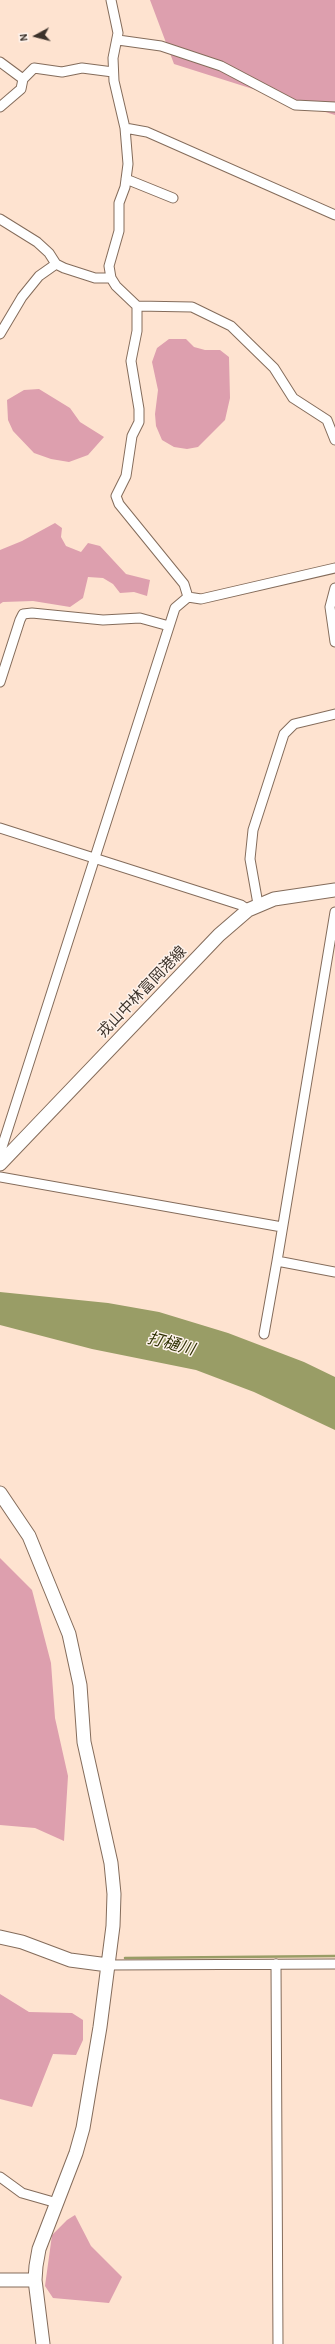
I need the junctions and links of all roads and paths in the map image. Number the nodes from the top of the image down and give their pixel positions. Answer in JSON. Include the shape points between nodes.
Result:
{"nodes":[{"id":1,"x":110,"y":0,"type":"edge"},
{"id":2,"x":118,"y":40,"type":"junction"},
{"id":3,"x":0,"y":62,"type":"edge"},
{"id":4,"x":113,"y":72,"type":"junction"},
{"id":5,"x":23,"y":79,"type":"junction"},
{"id":6,"x":0,"y":107,"type":"edge"},
{"id":7,"x":335,"y":107,"type":"edge"},
{"id":8,"x":125,"y":128,"type":"junction"},
{"id":9,"x":126,"y":179,"type":"junction"},
{"id":10,"x":173,"y":198,"type":"dead end"},
{"id":11,"x":335,"y":215,"type":"edge"},
{"id":12,"x":0,"y":219,"type":"edge"},
{"id":13,"x":56,"y":264,"type":"junction"},
{"id":14,"x":111,"y":278,"type":"junction"},
{"id":15,"x":137,"y":306,"type":"junction"},
{"id":16,"x":0,"y":334,"type":"edge"},
{"id":17,"x":335,"y":414,"type":"edge"},
{"id":18,"x":327,"y":420,"type":"junction"},
{"id":19,"x":335,"y":440,"type":"edge"},
{"id":20,"x":335,"y":568,"type":"edge"},
{"id":21,"x":335,"y":588,"type":"edge"},
{"id":22,"x":188,"y":597,"type":"junction"},
{"id":23,"x":169,"y":626,"type":"junction"},
{"id":24,"x":335,"y":642,"type":"edge"},
{"id":25,"x":0,"y":682,"type":"edge"},
{"id":26,"x":335,"y":714,"type":"edge"},
{"id":27,"x":0,"y":828,"type":"edge"},
{"id":28,"x":96,"y":857,"type":"junction"},
{"id":29,"x":335,"y":890,"type":"edge"},
{"id":30,"x":253,"y":907,"type":"junction"},
{"id":31,"x":335,"y":912,"type":"edge"},
{"id":32,"x":2,"y":1162,"type":"edge"},
{"id":33,"x":0,"y":1177,"type":"edge"},
{"id":34,"x":282,"y":1228,"type":"junction"},
{"id":35,"x":277,"y":1261,"type":"junction"},
{"id":36,"x":335,"y":1272,"type":"edge"},
{"id":37,"x":264,"y":1334,"type":"dead end"},
{"id":38,"x":0,"y":1493,"type":"edge"},
{"id":39,"x":0,"y":1937,"type":"edge"},
{"id":40,"x":276,"y":1964,"type":"junction"},
{"id":41,"x":335,"y":1964,"type":"edge"},
{"id":42,"x":108,"y":1965,"type":"junction"},
{"id":43,"x":0,"y":2177,"type":"edge"},
{"id":44,"x":57,"y":2203,"type":"junction"},
{"id":45,"x":0,"y":2280,"type":"edge"},
{"id":46,"x":35,"y":2280,"type":"junction"},
{"id":47,"x":43,"y":2344,"type":"edge"},
{"id":48,"x":278,"y":2344,"type":"edge"}],
"edges":[{"from":1,"to":2,"type":"street"},
{"from":2,"to":4,"type":"street","via":[[113,58]]},
{"from":2,"to":7,"type":"street","via":[[161,46],[221,66],[295,105]]},
{"from":3,"to":5,"type":"street"},
{"from":4,"to":5,"type":"street","via":[[82,68],[62,72],[34,68]]},
{"from":4,"to":8,"type":"street"},
{"from":5,"to":6,"type":"street","via":[[21,89]]},
{"from":8,"to":9,"type":"street","via":[[128,164]]},
{"from":8,"to":11,"type":"street","via":[[147,132]]},
{"from":9,"to":10,"type":"street"},
{"from":9,"to":14,"type":"street","via":[[119,203],[119,231],[109,266]]},
{"from":12,"to":13,"type":"street","via":[[37,242],[49,252]]},
{"from":13,"to":14,"type":"street","via":[[95,278]]},
{"from":13,"to":16,"type":"street","via":[[39,276],[22,297]]},
{"from":14,"to":15,"type":"street"},
{"from":15,"to":18,"type":"street","via":[[192,307],[231,326],[274,368],[293,398]]},
{"from":15,"to":22,"type":"street","via":[[137,331],[131,361],[139,422],[132,436],[126,476],[116,496],[119,504],[184,584]]},
{"from":17,"to":18,"type":"street"},
{"from":18,"to":19,"type":"street"},
{"from":20,"to":22,"type":"street","via":[[201,599]]},
{"from":21,"to":24,"type":"street","via":[[330,607]]},
{"from":22,"to":23,"type":"street","via":[[175,608]]},
{"from":23,"to":25,"type":"street","via":[[140,618],[103,620],[23,614]]},
{"from":23,"to":28,"type":"street"},
{"from":26,"to":30,"type":"street","via":[[294,724],[284,734],[253,830],[250,859]]},
{"from":27,"to":28,"type":"street"},
{"from":28,"to":30,"type":"street"},
{"from":28,"to":32,"type":"street","via":[[2,1147]]},
{"from":29,"to":30,"type":"street","name":"戎山中林富岡港線","via":[[274,899]]},
{"from":30,"to":32,"type":"street","name":"戎山中林富岡港線","via":[[219,935]]},
{"from":31,"to":34,"type":"street"},
{"from":33,"to":34,"type":"street"},
{"from":34,"to":35,"type":"street"},
{"from":35,"to":36,"type":"street"},
{"from":35,"to":37,"type":"street"},
{"from":38,"to":42,"type":"street","via":[[29,1536],[69,1634],[76,1659],[84,1742],[111,1863],[114,1894]]},
{"from":39,"to":42,"type":"street","via":[[22,1942],[70,1960]]},
{"from":40,"to":41,"type":"street"},
{"from":40,"to":42,"type":"street"},
{"from":40,"to":48,"type":"street"},
{"from":42,"to":44,"type":"street","via":[[83,2128]]},
{"from":43,"to":44,"type":"street","via":[[22,2193]]},
{"from":44,"to":46,"type":"street","via":[[39,2249]]},
{"from":45,"to":46,"type":"street"},
{"from":46,"to":47,"type":"street"}]}
